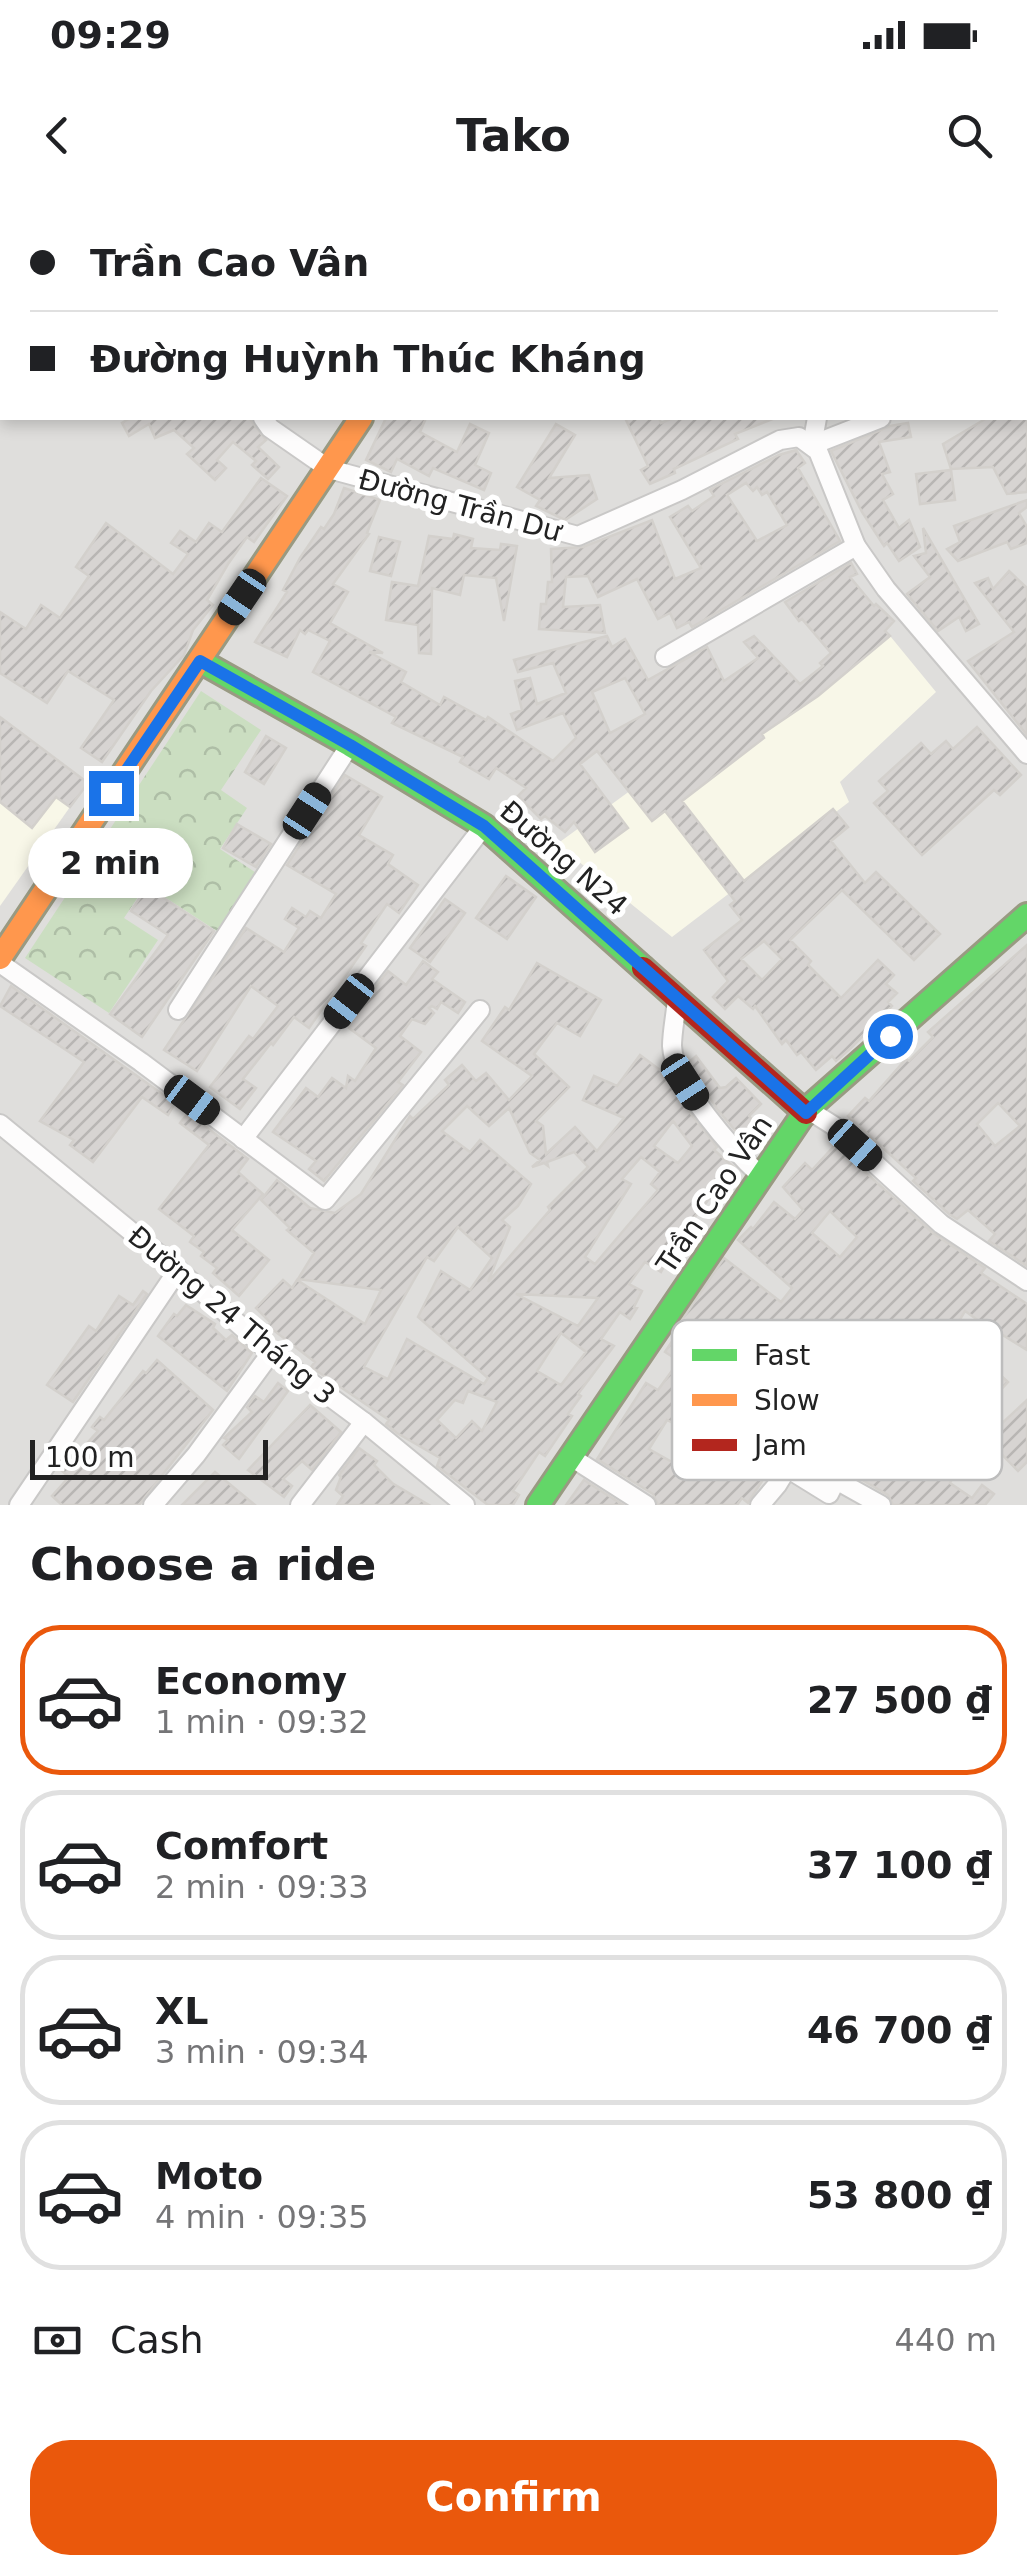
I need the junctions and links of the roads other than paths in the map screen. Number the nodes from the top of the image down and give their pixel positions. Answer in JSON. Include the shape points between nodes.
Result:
{"nodes":[{"id":1,"x":264,"y":420,"type":"edge"},
{"id":2,"x":361,"y":420,"type":"edge"},
{"id":3,"x":817,"y":420,"type":"edge"},
{"id":4,"x":876,"y":420,"type":"edge"},
{"id":5,"x":812,"y":445,"type":"junction"},
{"id":6,"x":328,"y":469,"type":"junction"},
{"id":7,"x":856,"y":546,"type":"junction"},
{"id":8,"x":665,"y":657,"type":"dead end"},
{"id":9,"x":200,"y":661,"type":"junction"},
{"id":10,"x":350,"y":745,"type":"junction"},
{"id":11,"x":1027,"y":754,"type":"edge"},
{"id":12,"x":484,"y":826,"type":"junction"},
{"id":13,"x":1027,"y":916,"type":"edge"},
{"id":14,"x":0,"y":960,"type":"edge"},
{"id":15,"x":677,"y":998,"type":"junction"},
{"id":16,"x":178,"y":1010,"type":"dead end"},
{"id":17,"x":480,"y":1010,"type":"dead end"},
{"id":18,"x":807,"y":1111,"type":"junction"},
{"id":19,"x":0,"y":1124,"type":"edge"},
{"id":20,"x":243,"y":1139,"type":"junction"},
{"id":21,"x":762,"y":1177,"type":"junction"},
{"id":22,"x":178,"y":1270,"type":"junction"},
{"id":23,"x":1027,"y":1281,"type":"edge"},
{"id":24,"x":270,"y":1353,"type":"junction"},
{"id":25,"x":364,"y":1422,"type":"junction"},
{"id":26,"x":571,"y":1457,"type":"junction"},
{"id":27,"x":779,"y":1480,"type":"edge"},
{"id":28,"x":807,"y":1480,"type":"edge"},
{"id":29,"x":836,"y":1480,"type":"edge"},
{"id":30,"x":836,"y":1480,"type":"edge"},
{"id":31,"x":19,"y":1505,"type":"edge"},
{"id":32,"x":154,"y":1505,"type":"edge"},
{"id":33,"x":300,"y":1505,"type":"edge"},
{"id":34,"x":465,"y":1505,"type":"edge"},
{"id":35,"x":538,"y":1505,"type":"edge"},
{"id":36,"x":646,"y":1505,"type":"edge"},
{"id":37,"x":760,"y":1505,"type":"edge"},
{"id":38,"x":880,"y":1505,"type":"edge"}],
"edges":[{"from":1,"to":6,"type":"street","name":"Đường Trần Dư"},
{"from":2,"to":6,"type":"street"},
{"from":3,"to":5,"type":"street"},
{"from":4,"to":5,"type":"street","name":"Đường Trần Dư"},
{"from":5,"to":6,"type":"street","name":"Đường Trần Dư","via":[[799,437],[780,440],[578,536]]},
{"from":5,"to":7,"type":"street"},
{"from":6,"to":9,"type":"street"},
{"from":7,"to":8,"type":"street"},
{"from":7,"to":11,"type":"street"},
{"from":9,"to":10,"type":"street","name":"Đường N24"},
{"from":9,"to":14,"type":"street"},
{"from":10,"to":12,"type":"street","name":"Đường N24"},
{"from":10,"to":16,"type":"street"},
{"from":12,"to":15,"type":"street","name":"Đường N24"},
{"from":12,"to":20,"type":"street"},
{"from":13,"to":18,"type":"street","name":"Trần Cao Vân"},
{"from":14,"to":20,"type":"street"},
{"from":15,"to":18,"type":"street","name":"Đường N24"},
{"from":15,"to":21,"type":"street","via":[[672,1049],[685,1082]]},
{"from":17,"to":20,"type":"street","via":[[325,1200]]},
{"from":18,"to":21,"type":"street","name":"Trần Cao Vân"},
{"from":18,"to":23,"type":"street","via":[[834,1126],[941,1224]]},
{"from":19,"to":22,"type":"street","name":"Đường 24 Tháng 3"},
{"from":21,"to":26,"type":"street","name":"Trần Cao Vân"},
{"from":22,"to":24,"type":"street","name":"Đường 24 Tháng 3"},
{"from":22,"to":31,"type":"street"},
{"from":24,"to":25,"type":"street","name":"Đường 24 Tháng 3"},
{"from":24,"to":32,"type":"street"},
{"from":25,"to":33,"type":"street"},
{"from":25,"to":34,"type":"street","name":"Đường 24 Tháng 3"},
{"from":26,"to":35,"type":"street","name":"Trần Cao Vân"},
{"from":26,"to":36,"type":"street"},
{"from":27,"to":37,"type":"street"},
{"from":28,"to":29,"type":"street","via":[[829,1494]]},
{"from":30,"to":38,"type":"street"}]}
